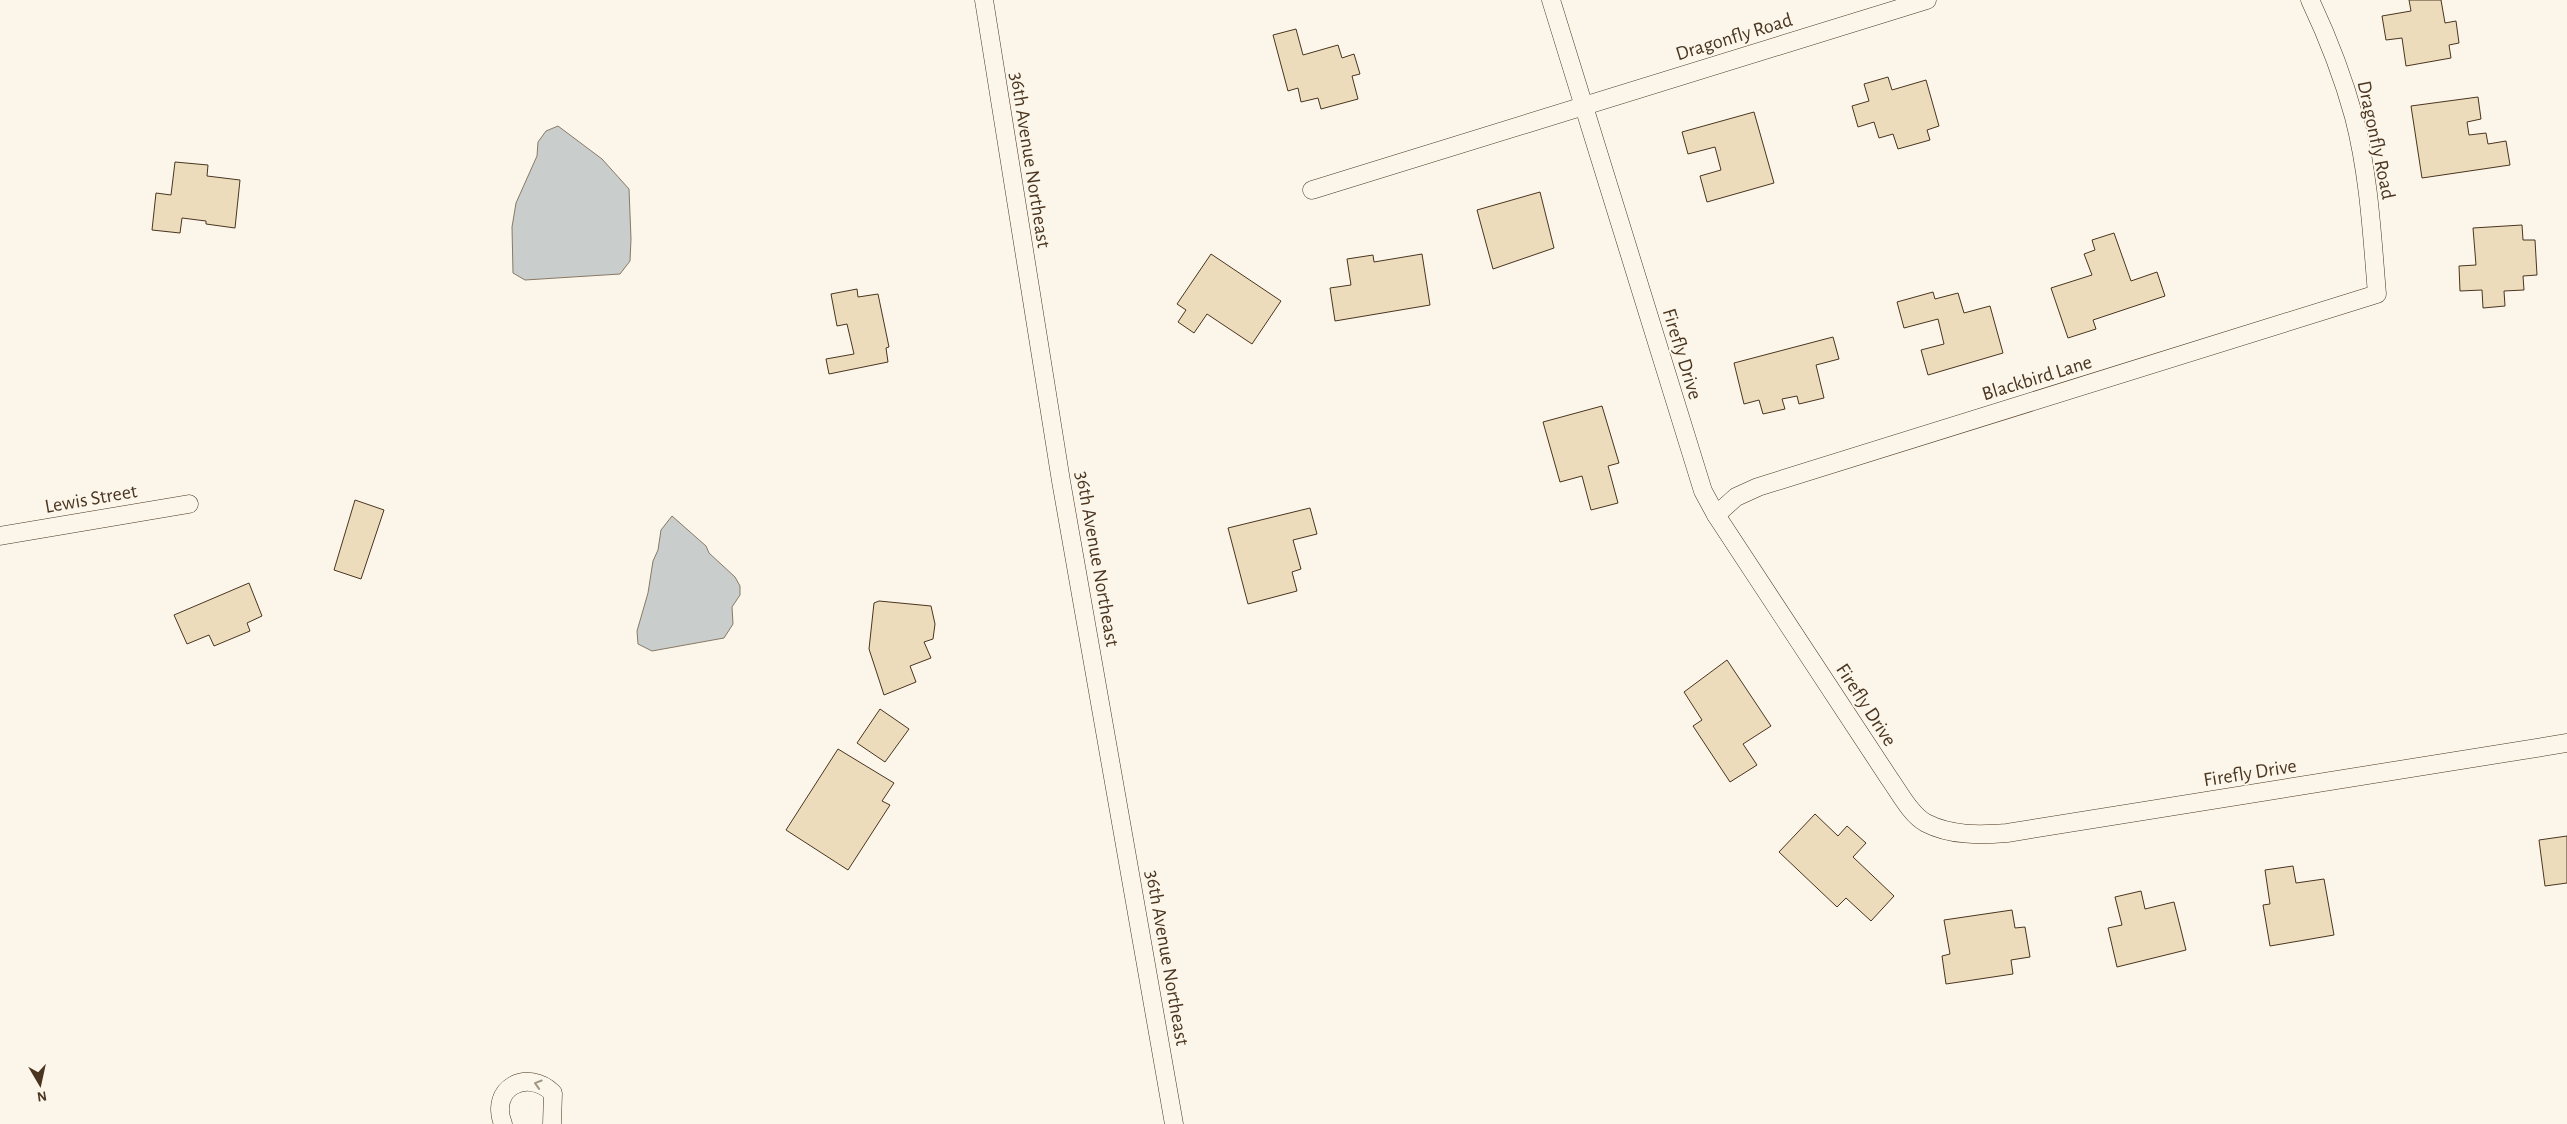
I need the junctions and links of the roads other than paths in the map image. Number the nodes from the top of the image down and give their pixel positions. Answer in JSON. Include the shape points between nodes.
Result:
{"nodes":[{"id":1,"x":984,"y":0,"type":"edge"},
{"id":2,"x":1551,"y":0,"type":"edge"},
{"id":3,"x":1927,"y":0,"type":"edge"},
{"id":4,"x":2310,"y":0,"type":"edge"},
{"id":5,"x":1583,"y":106,"type":"junction"},
{"id":6,"x":1312,"y":190,"type":"dead end"},
{"id":7,"x":2377,"y":294,"type":"joint"},
{"id":8,"x":189,"y":504,"type":"dead end"},
{"id":9,"x":1716,"y":515,"type":"junction"},
{"id":10,"x":0,"y":536,"type":"edge"},
{"id":11,"x":2567,"y":744,"type":"edge"},
{"id":12,"x":503,"y":1124,"type":"edge"},
{"id":13,"x":552,"y":1124,"type":"edge"},
{"id":14,"x":1174,"y":1124,"type":"edge"}],
"edges":[{"from":1,"to":14,"type":"street","name":"36th Avenue Northeast","via":[[1061,481]]},
{"from":2,"to":5,"type":"street","name":"Firefly Drive"},
{"from":3,"to":5,"type":"street","name":"Dragonfly Road"},
{"from":4,"to":7,"type":"street","name":"Dragonfly Road","via":[[2338,66],[2354,119],[2369,205]]},
{"from":5,"to":6,"type":"street","name":"Dragonfly Road"},
{"from":5,"to":9,"type":"street","name":"Firefly Drive","via":[[1703,491]]},
{"from":7,"to":9,"type":"street","name":"Blackbird Lane","via":[[1758,487],[1736,497]]},
{"from":8,"to":10,"type":"street","name":"Lewis Street"},
{"from":9,"to":11,"type":"street","name":"Firefly Drive","via":[[1908,805],[1925,823],[1950,831],[1978,835],[2007,834]]},
{"from":13,"to":12,"type":"street","one_way":true,"via":[[553,1093],[546,1086],[530,1082],[517,1083],[506,1090],[500,1101],[499,1115]]}]}
